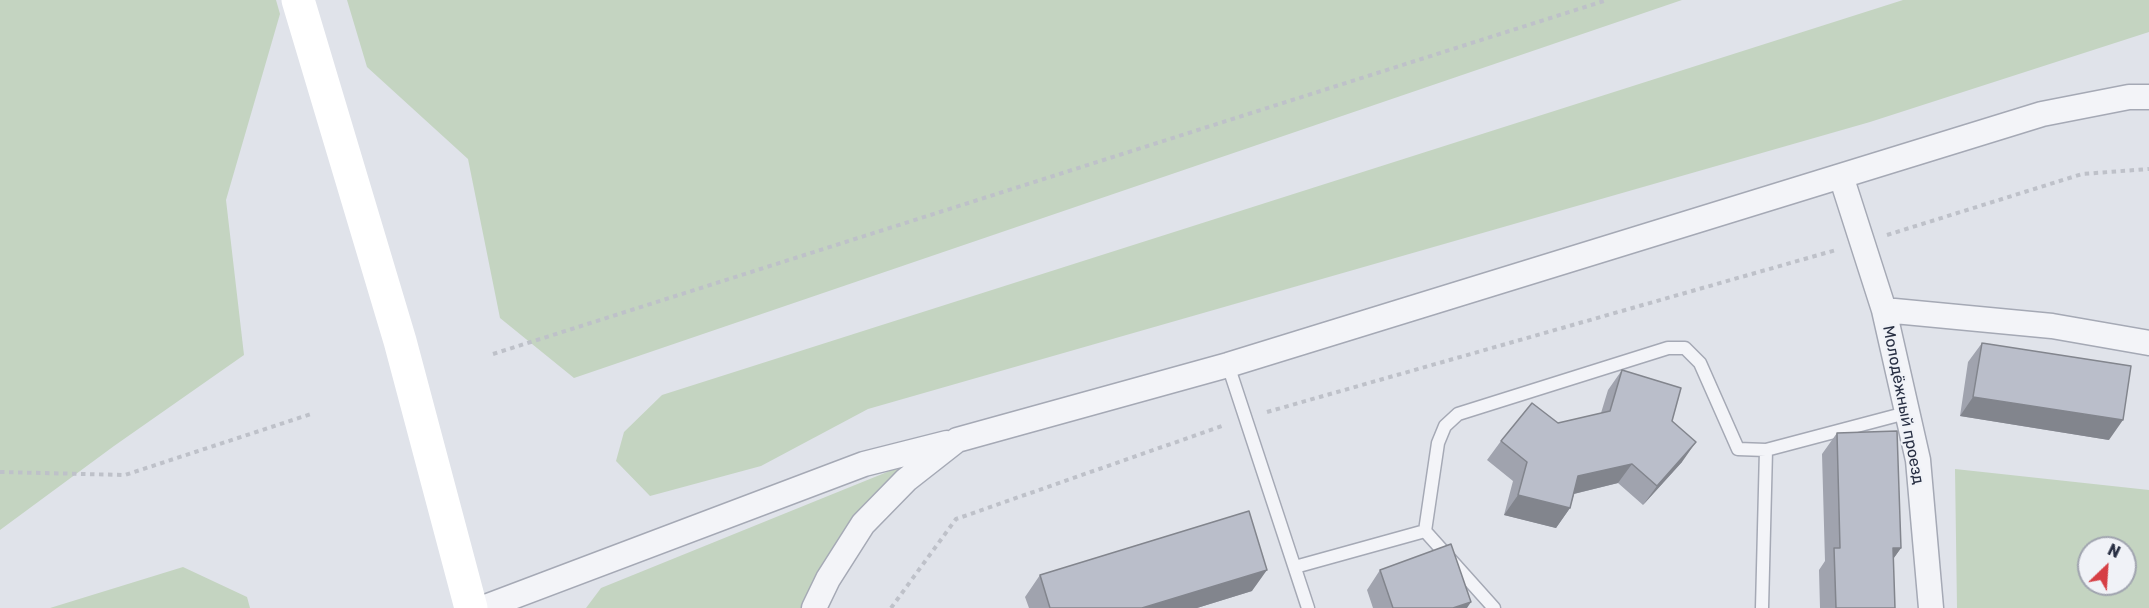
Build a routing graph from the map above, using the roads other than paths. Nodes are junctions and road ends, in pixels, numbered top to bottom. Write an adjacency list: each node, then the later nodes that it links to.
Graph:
1 (298, 0): 12 (main road)
2 (2149, 97): 3 (street)
3 (1841, 176): 4 (street, Молодёжный проезд); 6 (street)
4 (1884, 310): 5 (street); 7 (street, Молодёжный проезд)
5 (2149, 343)
6 (1228, 365): 8 (street); 11 (lane)
7 (1906, 413): 9 (lane); 18 (street, Молодёжный проезд)
8 (957, 440): 13 (street); 14 (street)
9 (1766, 450): 10 (lane); 17 (lane)
10 (1425, 531): 11 (lane); 16 (lane)
11 (1294, 567): 15 (lane)
12 (471, 608)
13 (483, 608)
14 (814, 608)
15 (1308, 608)
16 (1494, 608)
17 (1762, 608)
18 (1931, 608)

